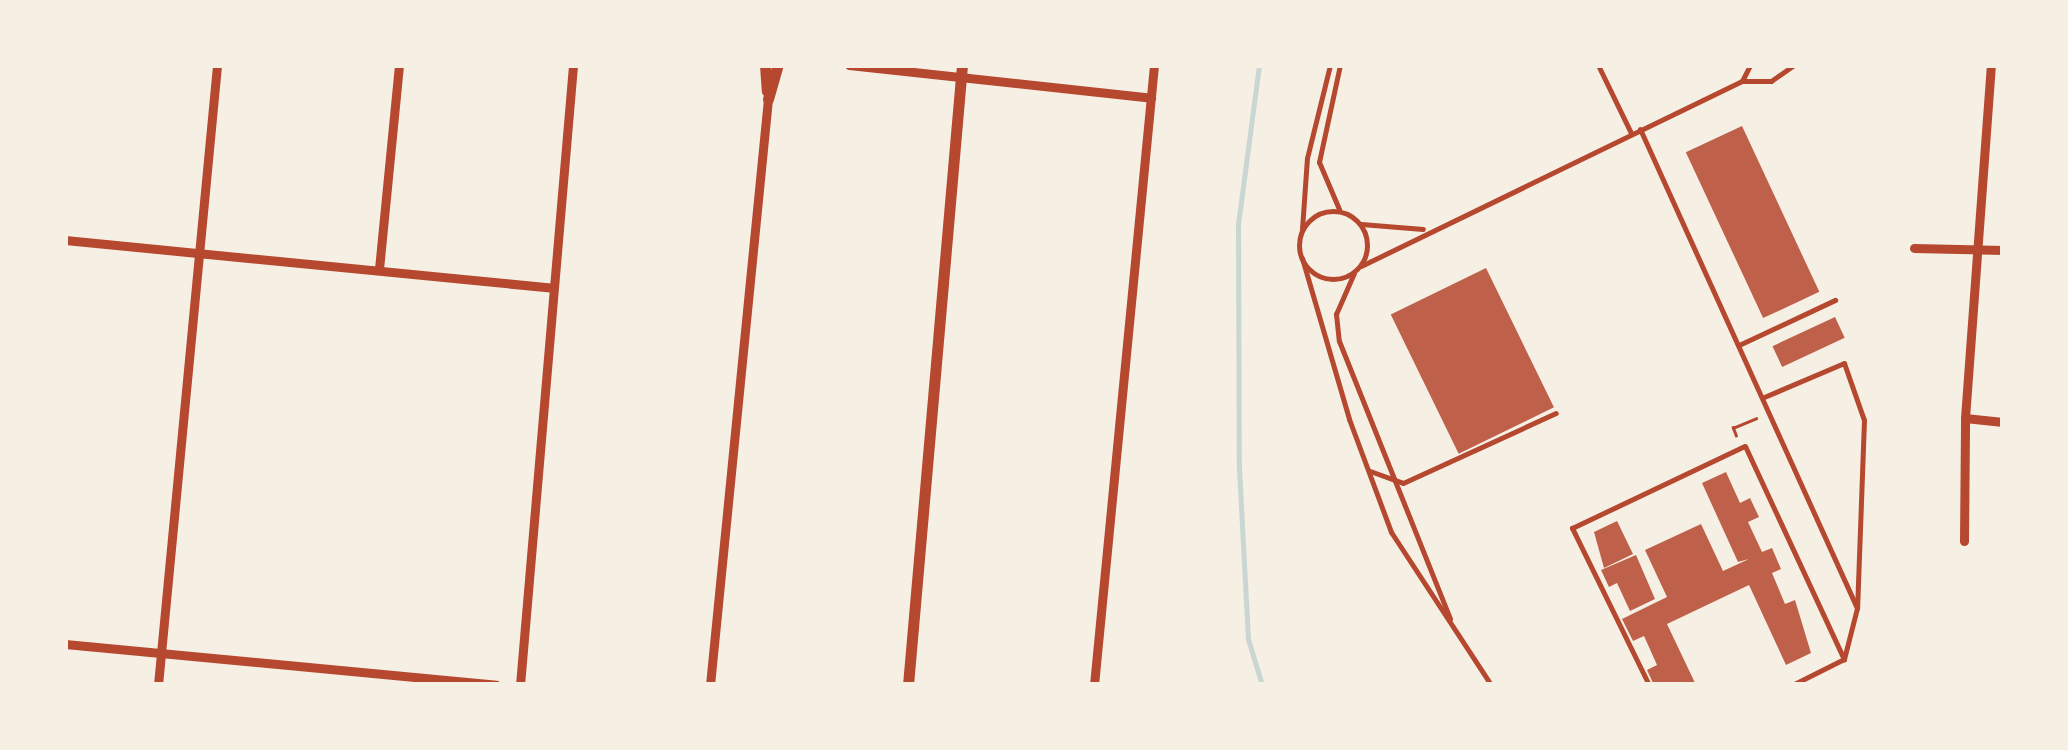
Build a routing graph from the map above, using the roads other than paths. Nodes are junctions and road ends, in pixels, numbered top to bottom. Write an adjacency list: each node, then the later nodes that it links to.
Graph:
1 (217, 65): 29 (street)
2 (399, 65): 32 (street)
3 (573, 65): 34 (street)
4 (765, 65): 18 (street)
5 (778, 65): 18 (street)
6 (849, 65): 14 (street)
7 (1154, 65): 17 (street)
8 (1330, 65): 24 (lane)
9 (1340, 65): 21 (lane)
10 (1598, 65): 20 (lane)
11 (1750, 65): 16 (lane)
12 (1794, 65): 16 (lane)
13 (1991, 69): 15 (street); 27 (street)
14 (961, 70): 17 (street); 54 (street)
15 (2003, 74)
16 (1742, 80): 19 (lane)
17 (1151, 98): 55 (street)
18 (768, 99): 53 (street)
19 (1640, 129): 20 (lane); 36 (lane)
20 (1630, 133): 23 (lane)
21 (1341, 212): 22 (lane); 24 (lane)
22 (1361, 224): 23 (lane); 31 (lane)
23 (1426, 229): 31 (lane)
24 (1302, 232): 30 (lane)
25 (65, 240): 29 (street)
26 (1914, 248): 27 (street)
27 (1978, 249): 28 (street); 39 (street)
28 (2003, 250)
29 (196, 251): 32 (street); 47 (street)
30 (1302, 258): 33 (lane); 41 (lane)
31 (1360, 266): 33 (lane)
32 (380, 269): 34 (street)
33 (1354, 272): 42 (lane)
34 (553, 288): 52 (street)
35 (1834, 300): 36 (lane)
36 (1740, 344): 37 (lane)
37 (1764, 397): 44 (lane); 44 (lane)
38 (1556, 412): 42 (lane)
39 (1965, 418): 40 (street); 43 (street)
40 (2003, 422)
41 (1368, 470): 42 (lane); 45 (lane)
42 (1391, 482): 45 (lane)
43 (1964, 541)
44 (1857, 608): 48 (lane)
45 (1455, 631): 56 (lane)
46 (65, 644): 47 (street)
47 (160, 656): 49 (street); 50 (street)
48 (1844, 658): 57 (lane); 58 (lane)
49 (336, 679): 51 (street)
50 (158, 685)
51 (496, 685)
52 (520, 685)
53 (710, 685)
54 (908, 685)
55 (1094, 685)
56 (1492, 685)
57 (1650, 685)
58 (1792, 685)

